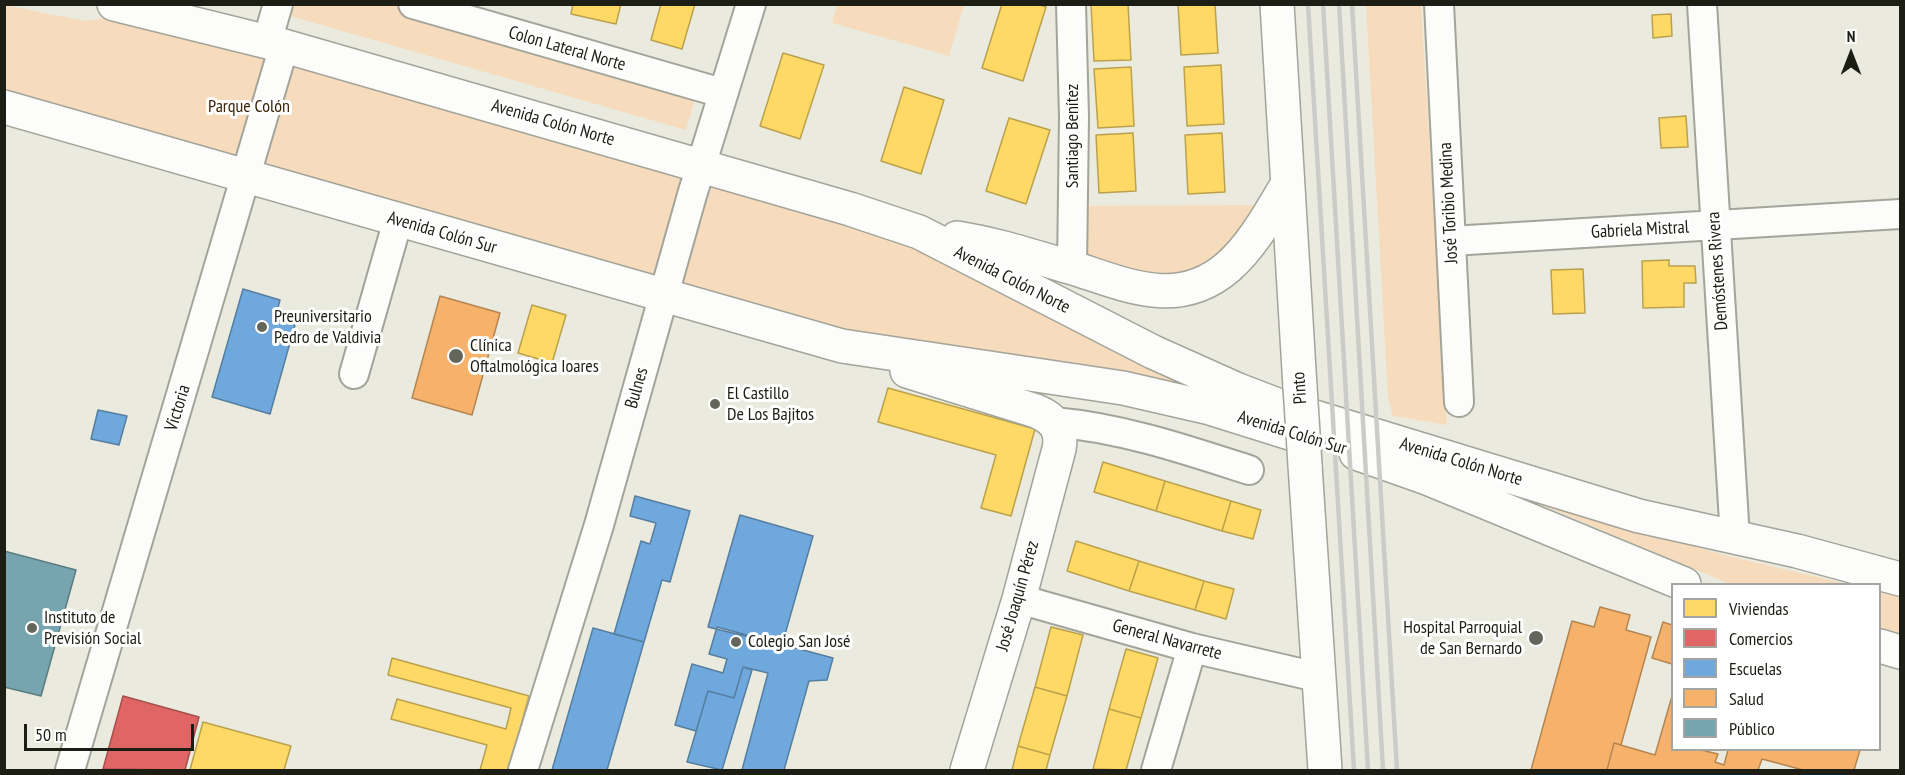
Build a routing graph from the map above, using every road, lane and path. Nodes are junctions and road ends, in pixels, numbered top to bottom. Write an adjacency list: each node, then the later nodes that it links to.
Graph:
1 (114, 4): 9 (main road, Avenida Colón Norte)
2 (278, 4): 9 (street, Victoria)
3 (413, 4): 10 (street, Colon Lateral Norte)
4 (751, 4): 10 (street, Bulnes)
5 (1071, 4): 20 (street, Santiago Benítez)
6 (1277, 4): 14 (main road, Pinto)
7 (1438, 4): 19 (street, José Toribio Medina)
8 (1702, 4): 17 (street, Demóstenes Rivera)
9 (276, 44): 12 (main road, Avenida Colón Norte); 13 (street, Victoria)
10 (722, 93): 12 (street, Bulnes)
11 (4, 107): 13 (main road, Avenida Colón Sur)
12 (700, 165): 18 (main road, Avenida Colón Norte); 21 (street, Bulnes)
13 (246, 177): 16 (main road, Avenida Colón Sur); 35 (street, Victoria)
14 (1287, 185): 20 (main road); 34 (main road, Pinto, bridge)
15 (1900, 214): 17 (street, Gabriela Mistral)
16 (398, 220): 21 (main road, Avenida Colón Sur); 23 (street)
17 (1716, 225): 19 (street, Gabriela Mistral); 27 (street, Demóstenes Rivera)
18 (919, 232): 20 (main road); 27 (main road, Avenida Colón Norte)
19 (1451, 241): 24 (street, José Toribio Medina)
20 (1072, 268)
21 (663, 296): 22 (main road, Avenida Colón Sur); 36 (street, Bulnes)
22 (881, 353): 25 (main road, Avenida Colón Sur); 29 (main road, Avenida Colón Sur)
23 (354, 374)
24 (1459, 402)
25 (1054, 422): 26 (street, Avenida Colón Sur); 30 (main road, José Joaquín Pérez)
26 (1249, 470)
27 (1735, 538): 28 (main road, Avenida Colón Norte)
28 (1900, 579)
29 (1679, 583)
30 (1019, 599): 32 (street, General Navarrete); 37 (main road, José Joaquín Pérez)
31 (1881, 646): 33 (main road)
32 (1192, 648): 34 (street, General Navarrete); 38 (street)
33 (1900, 652)
34 (1317, 677): 39 (main road, Pinto)
35 (70, 771)
36 (523, 771)
37 (967, 771)
38 (1156, 771)
39 (1325, 771)

